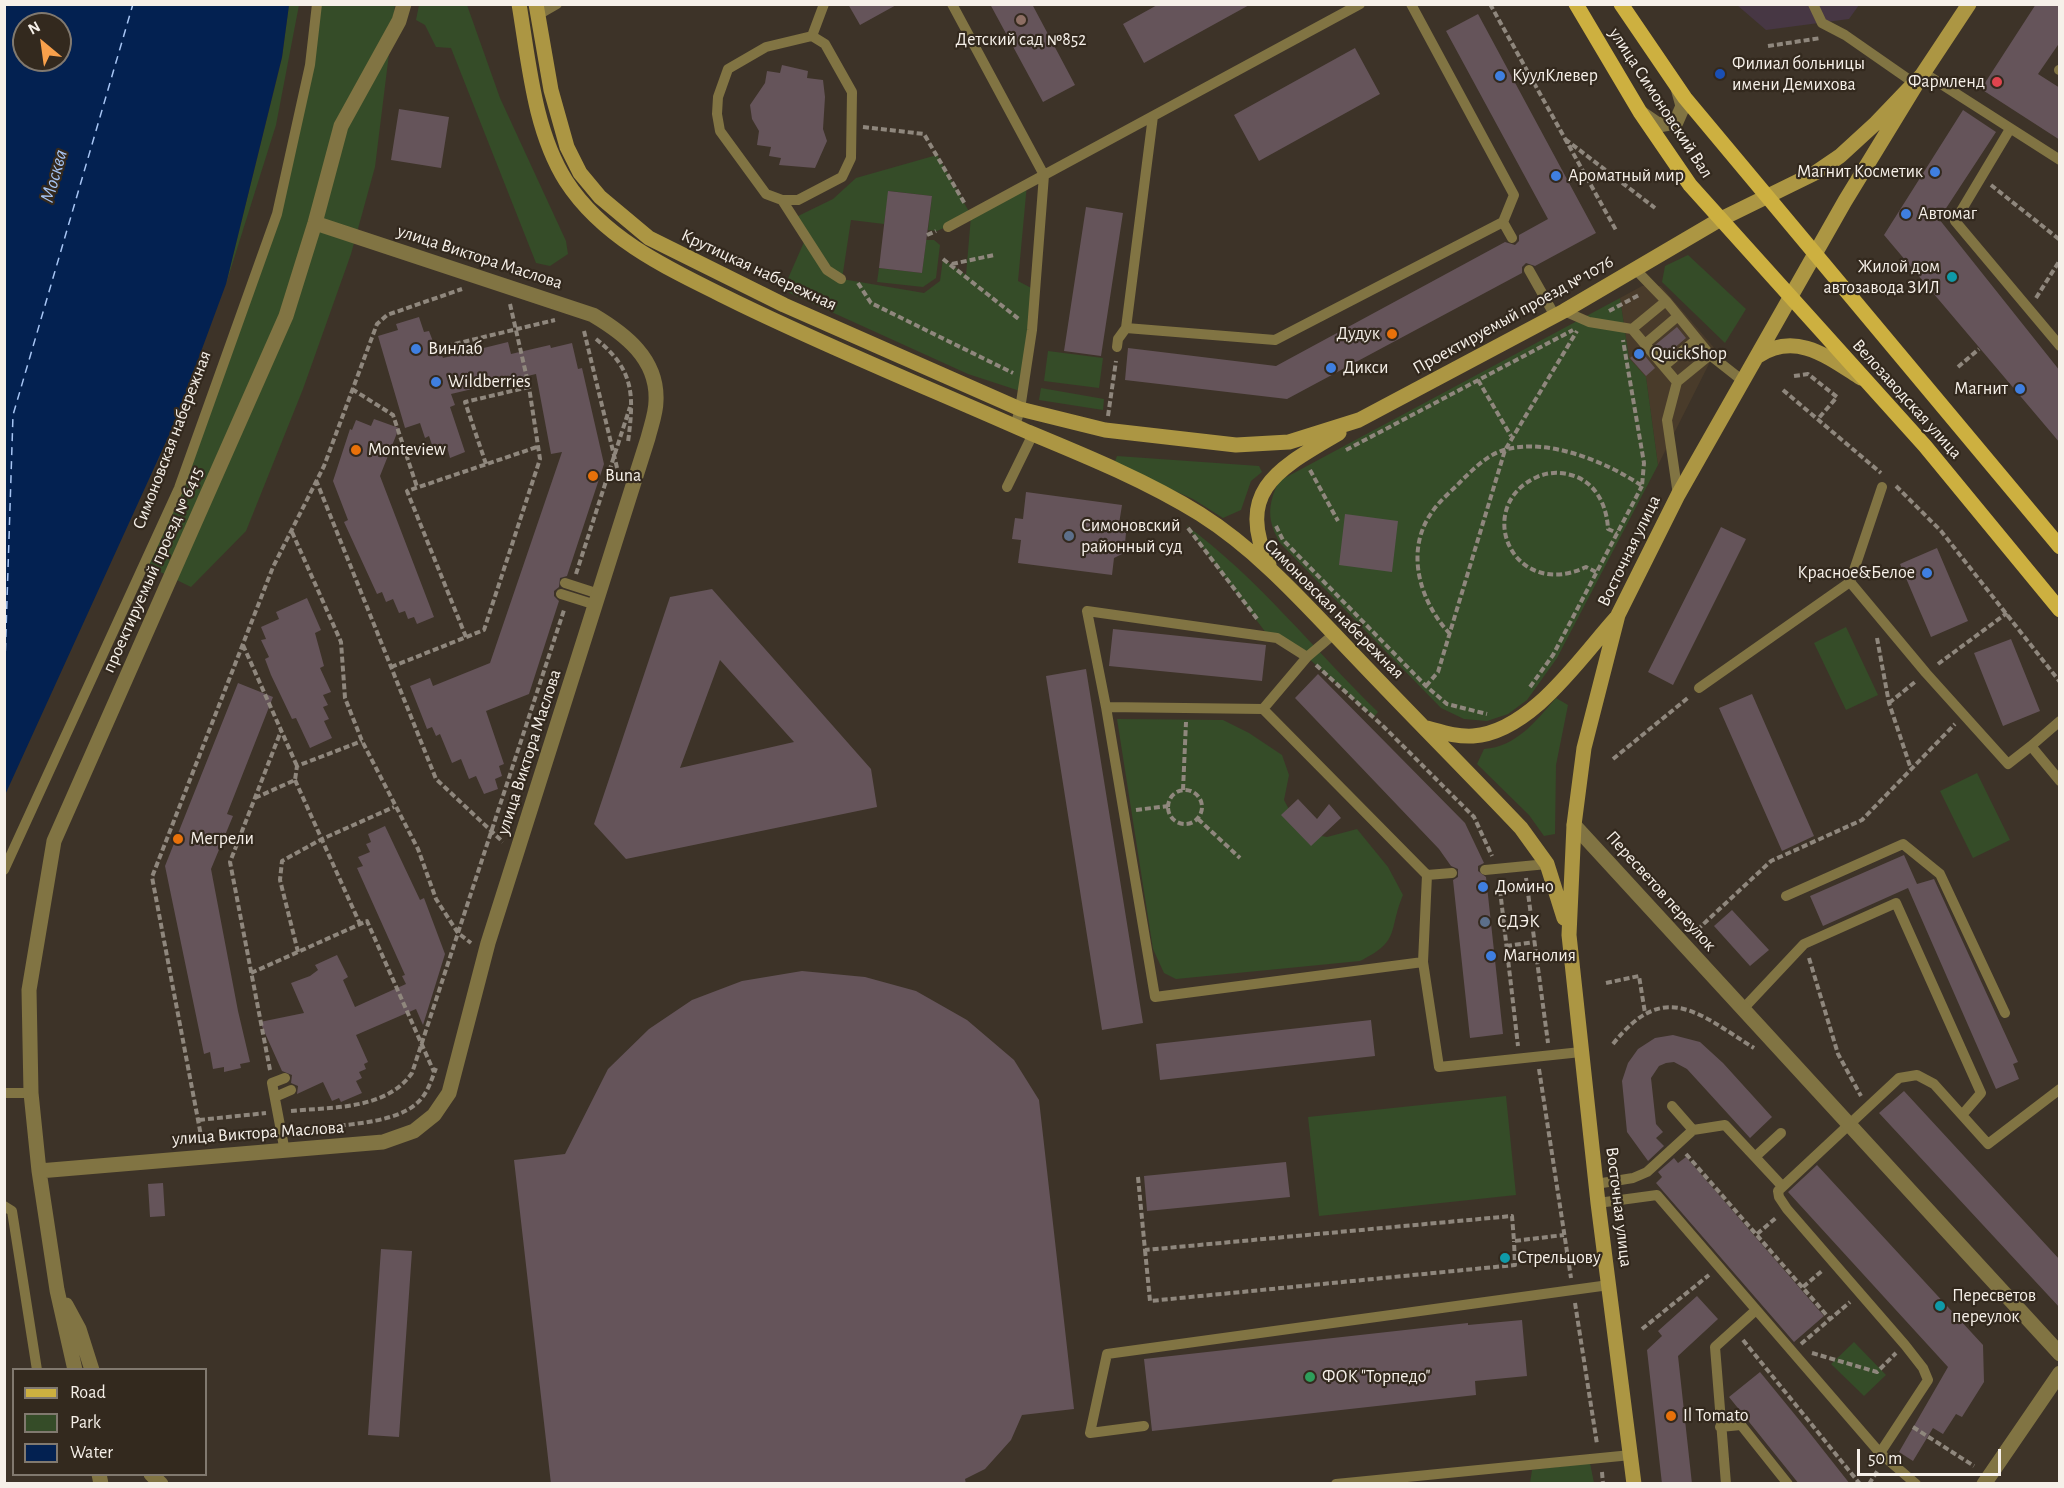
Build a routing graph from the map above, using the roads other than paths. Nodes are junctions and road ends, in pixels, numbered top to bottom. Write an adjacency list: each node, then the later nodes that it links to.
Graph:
1 (317, 4): 76 (lane, Симоновская набережная)
2 (404, 4): 26 (street, проектируемый проезд № 6415)
3 (519, 4): 51 (main road, Крутицкая набережная)
4 (824, 4): 14 (lane)
5 (952, 4): 21 (lane)
6 (1360, 4): 18 (lane)
7 (1411, 4): 25 (lane)
8 (1576, 4): 17 (main road, улица Симоновский Вал)
9 (1621, 4): 16 (main road, улица Симоновский Вал)
10 (1813, 4): 15 (lane)
11 (1969, 4): 15 (main road)
12 (556, 5): 13 (lane)
13 (539, 8): 49 (main road, Крутицкая набережная)
14 (812, 36): 23 (lane); 23 (lane)
15 (1920, 77): 19 (lane); 22 (main road, Проектируемый проезд № 1076); 29 (main road, Восточная улица)
16 (1678, 88): 17 (street); 22 (main road, улица Симоновский Вал)
17 (1640, 112): 24 (main road, улица Симоновский Вал)
18 (1154, 116): 21 (lane); 37 (lane)
19 (2010, 129): 20 (lane); 41 (lane)
20 (2060, 160)
21 (1044, 175): 27 (lane); 49 (lane)
22 (1768, 196): 24 (main road, Проектируемый проезд № 1076); 29 (main road, Велозаводская улица)
23 (782, 200): 32 (lane)
24 (1719, 220): 31 (main road, Проектируемый проезд № 1076); 33 (main road, Велозаводская улица)
25 (1503, 222): 28 (lane); 37 (lane)
26 (315, 224): 62 (street, улица Виктора Маслова); 90 (street, проектируемый проезд № 6415)
27 (948, 227)
28 (1512, 238)
29 (1816, 252): 33 (main road, Восточная улица); 57 (main road, Велозаводская улица)
30 (1529, 270): 35 (lane)
31 (1636, 270): 34 (lane); 35 (main road, Проектируемый проезд № 1076)
32 (841, 279)
33 (1790, 298): 44 (main road, Восточная улица); 46 (main road, Велозаводская улица)
34 (1666, 302): 36 (lane); 38 (lane)
35 (1559, 314): 38 (lane); 50 (main road, Проектируемый проезд № 1076)
36 (1678, 316): 39 (lane); 40 (lane)
37 (1126, 328): 42 (lane)
38 (1632, 329): 40 (lane)
39 (1697, 339): 43 (lane); 45 (lane)
40 (1645, 344): 45 (lane)
41 (2060, 346)
42 (1117, 352)
43 (1710, 355): 47 (lane); 48 (lane)
44 (1758, 356): 46 (main road); 47 (main road, Восточная улица)
45 (1664, 366): 48 (lane)
46 (1864, 380): 63 (main road, Велозаводская улица)
47 (1743, 381): 56 (main road, Восточная улица)
48 (1677, 382): 56 (lane)
49 (1020, 409): 51 (lane); 52 (main road, Крутицкая набережная)
50 (1359, 420): 52 (main road, Проектируемый проезд № 1076); 58 (main road)
51 (1015, 426): 53 (main road, Симоновская набережная)
52 (1105, 430)
53 (1033, 434): 55 (lane); 58 (main road, Симоновская набережная)
54 (1882, 487): 59 (lane)
55 (1007, 488)
56 (1678, 495): 64 (main road, Восточная улица)
57 (2060, 547)
58 (1272, 569): 65 (main road, Симоновская набережная)
59 (1850, 582): 67 (lane); 72 (lane)
60 (569, 584): 62 (lane)
61 (565, 595): 62 (lane)
62 (597, 600): 97 (street, улица Виктора Маслова)
63 (2060, 610)
64 (1618, 615): 71 (main road); 74 (main road, Восточная улица)
65 (1334, 634): 66 (lane); 71 (main road, Симоновская набережная)
66 (1306, 657): 68 (lane); 69 (lane)
67 (1699, 688)
68 (1106, 707): 69 (lane); 82 (lane)
69 (1263, 709): 79 (lane)
70 (2060, 721): 72 (lane)
71 (1424, 727): 75 (main road, Симоновская набережная)
72 (2031, 746): 73 (lane)
73 (2060, 781)
74 (1574, 825): 81 (main road, Восточная улица); 83 (street, Пересветов переулок)
75 (1547, 864): 77 (lane); 81 (main road, Восточная улица)
76 (4, 870)
77 (1485, 870)
78 (1452, 873): 79 (lane)
79 (1427, 875): 82 (lane)
80 (1786, 896): 84 (lane)
81 (1569, 935): 85 (main road, Восточная улица)
82 (1423, 962): 85 (lane)
83 (1742, 1010): 93 (lane); 94 (street, Пересветов переулок)
84 (2005, 1013)
85 (1581, 1052): 100 (main road, Восточная улица)
86 (285, 1078): 91 (lane)
87 (2060, 1089): 93 (lane)
88 (291, 1090): 91 (lane)
89 (4, 1093): 90 (lane)
90 (32, 1093): 99 (street, проектируемый проезд № 6415)
91 (275, 1096): 97 (lane)
92 (1672, 1106): 95 (lane)
93 (1962, 1115): 94 (lane)
94 (1850, 1125): 101 (lane); 107 (street, Пересветов переулок)
95 (1693, 1130): 98 (lane); 100 (lane)
96 (1780, 1133): 98 (lane)
97 (285, 1152): 99 (street, улица Виктора Маслова)
98 (1755, 1157): 101 (lane)
99 (39, 1172): 105 (street, проектируемый проезд № 6415)
100 (1596, 1184): 102 (main road, Восточная улица)
101 (1782, 1186): 114 (lane)
102 (1598, 1203): 104 (main road, Восточная улица); 106 (lane)
103 (4, 1206): 108 (lane)
104 (1609, 1285): 112 (lane); 115 (main road, Восточная улица)
105 (57, 1290): 109 (street, проектируемый проезд № 6415); 110 (street)
106 (1756, 1310): 113 (lane); 114 (lane)
107 (2059, 1351)
108 (37, 1368)
109 (75, 1368)
110 (91, 1368)
111 (2060, 1373): 122 (street)
112 (1144, 1426)
113 (1720, 1427): 119 (lane); 120 (lane)
114 (1880, 1454): 121 (lane)
115 (1631, 1455): 116 (lane); 118 (main road, Восточная улица)
116 (1407, 1480): 117 (lane)
117 (1336, 1484)
118 (1634, 1484)
119 (1726, 1484)
120 (1788, 1484)
121 (1916, 1484)
122 (1984, 1484)

